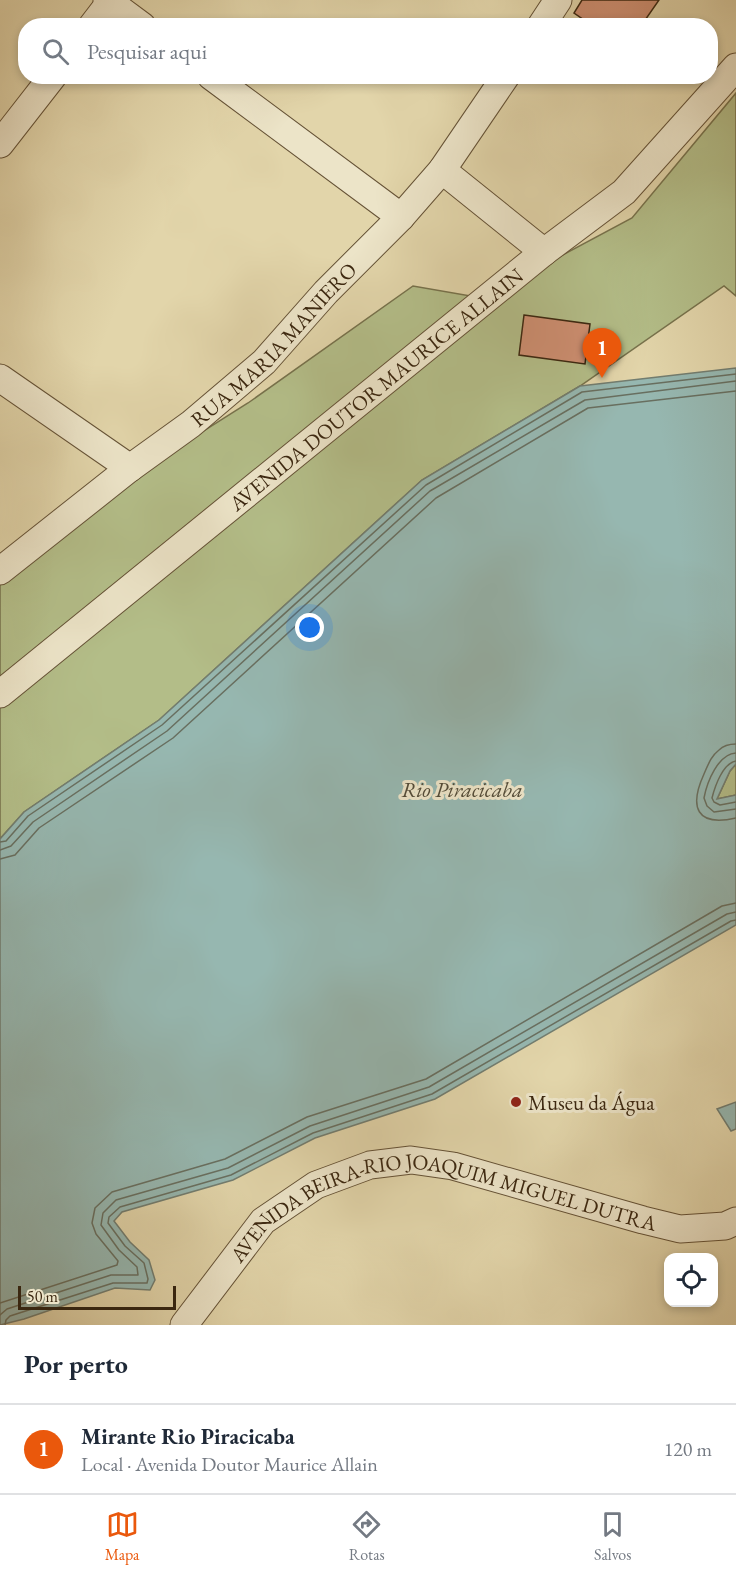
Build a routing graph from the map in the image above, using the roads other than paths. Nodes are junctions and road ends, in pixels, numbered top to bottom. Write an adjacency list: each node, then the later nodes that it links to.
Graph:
1 (558, 0): 5 (street)
2 (110, 1): 3 (street); 4 (street)
3 (98, 18)
4 (132, 18)
5 (546, 18)
6 (736, 67): 13 (street, AVENIDA DOUTOR MAURICE ALLAIN)
7 (47, 84): 10 (street)
8 (222, 84): 12 (street)
9 (501, 84): 11 (street, RUA MARIA MANIERO)
10 (0, 144)
11 (442, 170): 12 (street, RUA MARIA MANIERO); 13 (street)
12 (401, 217): 15 (street, RUA MARIA MANIERO)
13 (544, 252): 17 (street, AVENIDA DOUTOR MAURICE ALLAIN)
14 (0, 378): 15 (street)
15 (130, 468): 16 (street, RUA MARIA MANIERO)
16 (0, 571)
17 (0, 694)
18 (736, 1221): 19 (street, AVENIDA BEIRA-RIO JOAQUIM MIGUEL DUTRA)
19 (184, 1325)

